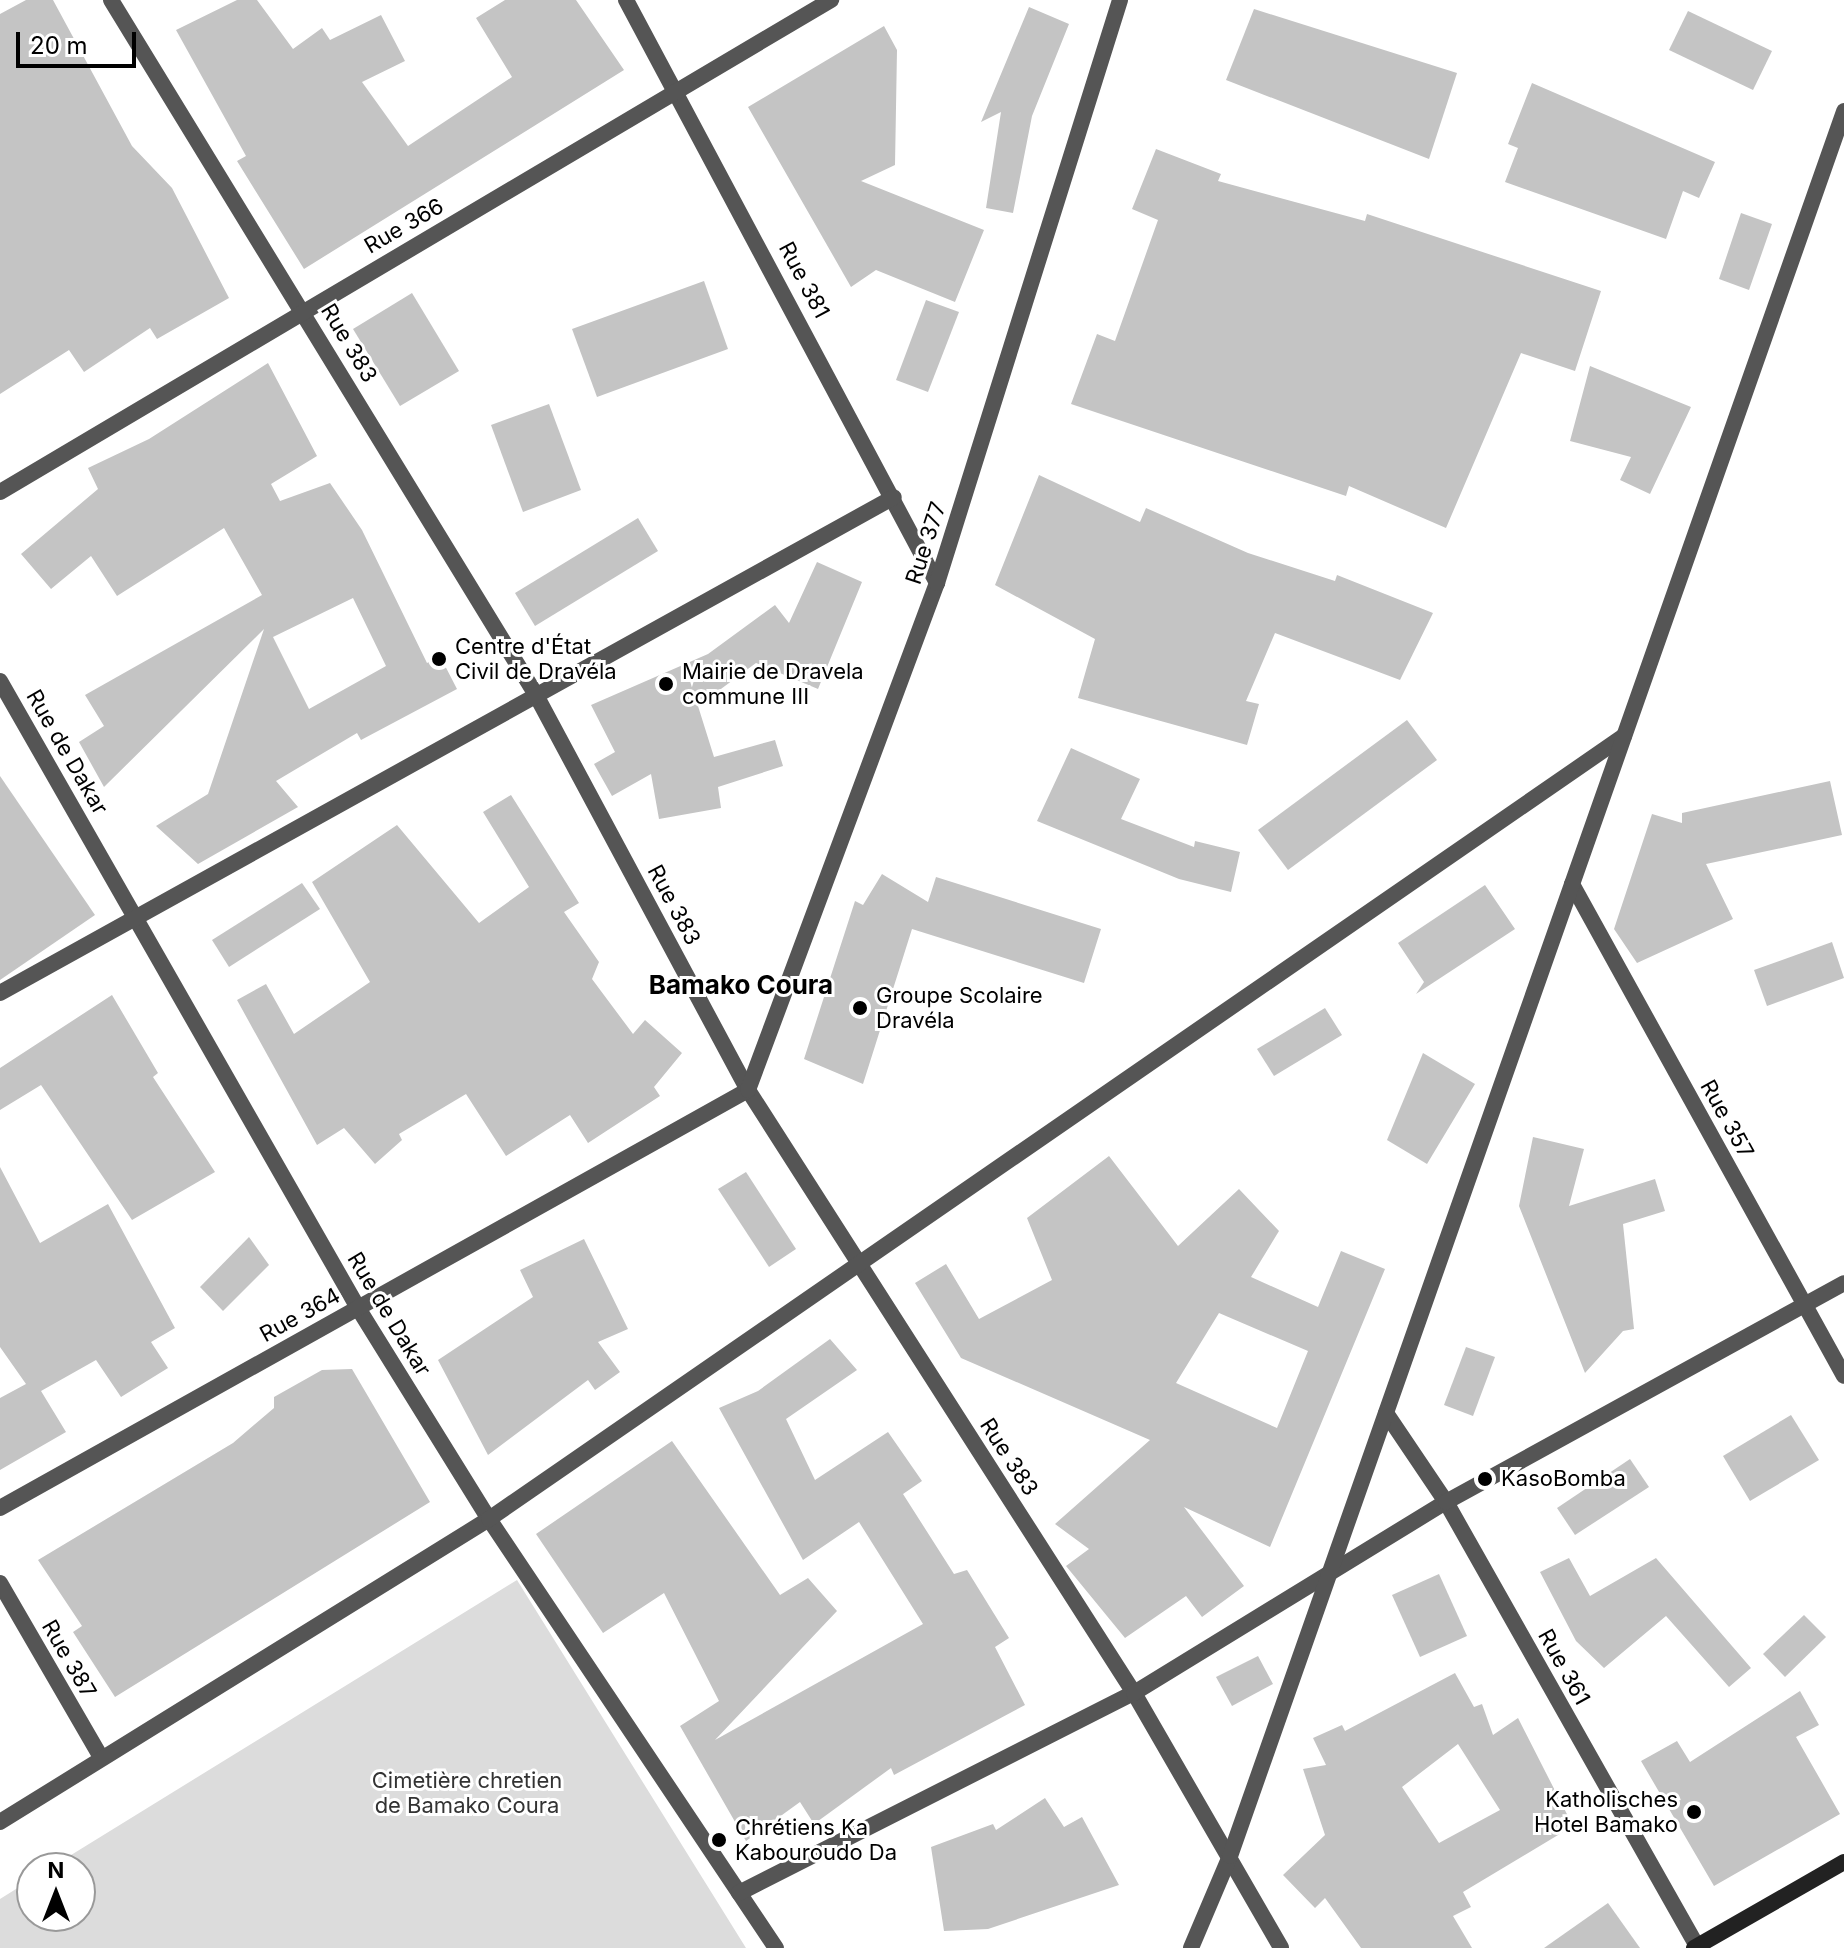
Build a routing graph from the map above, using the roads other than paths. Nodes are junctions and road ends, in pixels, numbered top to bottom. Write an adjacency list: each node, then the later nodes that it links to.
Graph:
1 (111, 0): 7 (street, Rue 383)
2 (626, 0): 5 (street, Rue 381)
3 (831, 0): 5 (street, Rue 366)
4 (1120, 0): 10 (street, Rue 377)
5 (680, 92): 7 (street, Rue 366); 9 (street, Rue 381)
6 (1844, 111): 13 (street)
7 (304, 310): 8 (street, Rue 366); 12 (street, Rue 383)
8 (0, 492)
9 (894, 497): 10 (street, Rue 381); 12 (street)
10 (937, 583): 17 (street, Rue 377)
11 (0, 681): 15 (street, Rue de Dakar)
12 (536, 695): 15 (street); 17 (street, Rue 383)
13 (1624, 736): 14 (street); 18 (street)
14 (1572, 884): 20 (street, Rue 357); 23 (street)
15 (138, 915): 16 (street); 21 (street, Rue de Dakar)
16 (0, 993)
17 (748, 1090): 18 (street, Rue 383); 21 (street, Rue 364)
18 (862, 1268): 26 (street); 29 (street, Rue 383)
19 (1844, 1283): 20 (street)
20 (1805, 1305): 22 (street, Rue 357); 24 (street)
21 (358, 1308): 25 (street, Rue 364); 26 (street, Rue de Dakar)
22 (1844, 1376)
23 (1386, 1413): 24 (street, Rue 361); 27 (street)
24 (1446, 1502): 27 (street); 35 (street, Rue 361)
25 (0, 1508)
26 (489, 1519): 30 (street); 34 (street, Rue de Dakar)
27 (1330, 1572): 29 (street); 32 (street)
28 (0, 1583): 30 (street, Rue 387)
29 (1134, 1693): 32 (street, Rue 383); 34 (street)
30 (101, 1757): 31 (street)
31 (0, 1822)
32 (1230, 1856): 37 (street); 38 (street, Rue 383)
33 (1844, 1862): 35 (main road)
34 (739, 1893): 36 (street, Rue de Dakar)
35 (1696, 1947)
36 (776, 1948)
37 (1191, 1948)
38 (1281, 1948)

